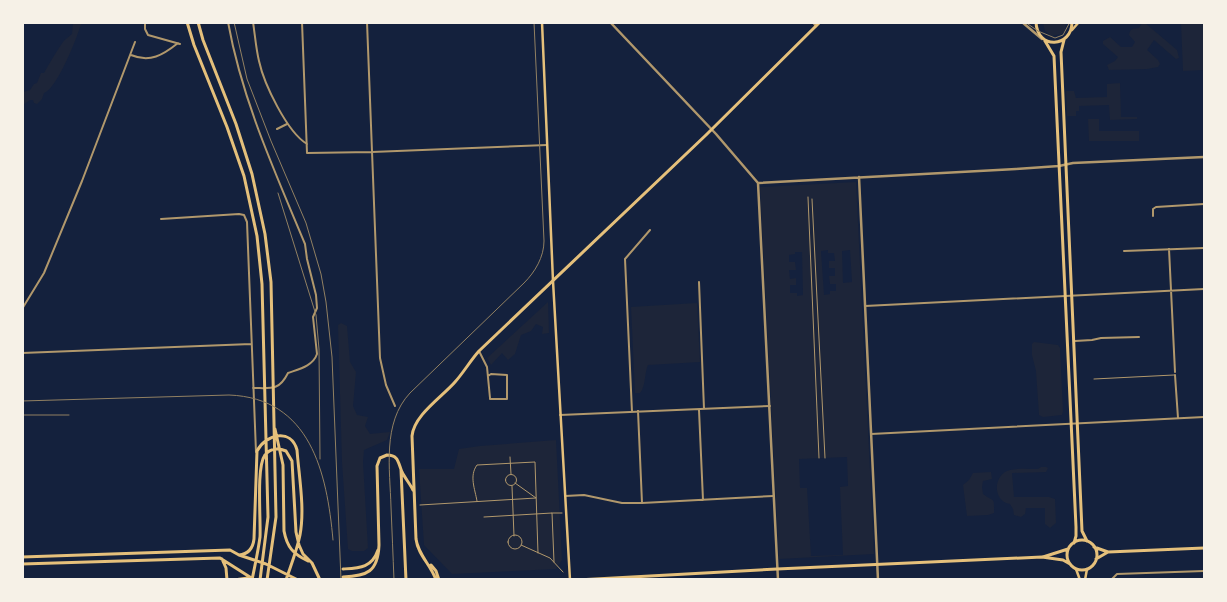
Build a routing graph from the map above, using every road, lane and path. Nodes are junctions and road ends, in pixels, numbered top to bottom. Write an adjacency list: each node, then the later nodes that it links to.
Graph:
1 (145, 22): 21 (street)
2 (187, 22): 126 (main road)
3 (198, 22): 69 (main road)
4 (228, 22): 59 (street)
5 (253, 22): 22 (street)
6 (302, 22): 25 (street)
7 (367, 22): 27 (street)
8 (542, 22): 26 (main road)
9 (610, 22): 24 (street)
10 (813, 22): 16 (street)
11 (820, 22): 16 (main road)
12 (1022, 22): 18 (street)
13 (1036, 22): 18 (main road)
14 (1072, 22): 17 (main road)
15 (1079, 22): 17 (main road)
16 (816, 26): 24 (main road)
17 (1072, 30): 19 (main road)
18 (1043, 40): 19 (main road); 30 (main road)
19 (1064, 40): 29 (main road)
20 (135, 42): 21 (street)
21 (130, 55): 49 (street)
22 (287, 124): 23 (street); 25 (street)
23 (276, 129)
24 (711, 129): 32 (street); 42 (main road)
25 (307, 144): 27 (street)
26 (547, 144): 27 (street); 42 (main road)
27 (372, 152): 60 (street)
28 (1204, 157): 29 (street)
29 (1065, 165): 30 (street); 47 (main road)
30 (1059, 166): 31 (street); 46 (main road)
31 (859, 177): 32 (street); 48 (street)
32 (758, 183): 61 (street)
33 (808, 197): 74 (street)
34 (812, 199): 75 (street)
35 (1204, 204): 36 (street)
36 (1152, 216)
37 (161, 219): 52 (street)
38 (650, 230): 65 (street)
39 (1204, 248): 40 (street)
40 (1169, 249): 41 (street); 45 (street)
41 (1124, 251)
42 (553, 281): 53 (main road); 66 (main road)
43 (699, 282): 63 (street)
44 (1204, 289): 45 (street)
45 (1171, 291): 47 (street); 55 (street)
46 (1065, 296): 47 (street); 48 (street); 70 (main road)
47 (1070, 296): 51 (main road)
48 (865, 306): 72 (street)
49 (22, 309)
50 (1139, 337): 51 (street)
51 (1073, 341): 71 (main road)
52 (251, 344): 54 (street); 59 (street)
53 (480, 352): 57 (street); 82 (main road)
54 (22, 353)
55 (1174, 372)
56 (1175, 375): 58 (street); 68 (street)
57 (488, 376): 57 (street)
58 (1094, 379)
59 (253, 388): 76 (street)
60 (395, 406)
61 (770, 406): 63 (street); 84 (street)
62 (699, 409): 63 (street); 64 (street); 87 (street)
63 (704, 409)
64 (638, 411): 65 (street); 89 (street)
65 (632, 412): 66 (street)
66 (560, 416): 83 (main road)
67 (1204, 417): 68 (street)
68 (1178, 418): 71 (street)
69 (274, 421): 111 (main road); 127 (main road)
70 (1070, 424): 71 (street); 72 (street); 98 (main road)
71 (1077, 424): 97 (main road)
72 (871, 434): 114 (street)
73 (510, 457): 77 (street)
74 (819, 458)
75 (825, 458)
76 (256, 459): 106 (main road); 128 (main road)
77 (510, 463): 79 (street); 85 (street); 88 (street)
78 (401, 469): 82 (main road); 99 (main road); 131 (main road)
79 (510, 475): 80 (street); 81 (street)
80 (517, 483): 81 (street); 85 (street)
81 (512, 486): 86 (street)
82 (414, 493): 132 (main road)
83 (565, 496): 89 (street); 133 (main road)
84 (773, 496): 87 (street); 116 (street)
85 (536, 498): 86 (street); 93 (street)
86 (512, 500): 88 (street); 94 (street)
87 (703, 500): 89 (street)
88 (477, 502): 90 (street)
89 (642, 503)
90 (420, 505)
91 (552, 513): 92 (street); 93 (street); 112 (street)
92 (562, 513)
93 (537, 514): 94 (street); 105 (street)
94 (514, 515): 95 (street); 96 (street)
95 (484, 516)
96 (514, 536): 100 (street); 100 (street)
97 (1087, 541): 98 (main road); 101 (main road)
98 (1074, 543): 103 (main road)
99 (379, 545): 119 (main road); 122 (main road)
100 (521, 546): 105 (street)
101 (1094, 547): 104 (main road); 110 (main road)
102 (1204, 548): 104 (main road)
103 (1069, 549): 108 (main road); 115 (main road)
104 (1108, 552): 110 (main road)
105 (538, 553): 112 (street)
106 (239, 555): 107 (main road); 129 (main road)
107 (22, 557)
108 (1042, 557): 114 (main road); 115 (main road)
109 (221, 559): 113 (main road); 123 (main road); 124 (main road)
110 (1096, 559): 118 (main road)
111 (312, 562): 123 (main road); 130 (main road)
112 (554, 562): 121 (street)
113 (22, 564)
114 (877, 564): 116 (main road); 136 (street)
115 (1070, 564): 117 (main road)
116 (777, 568): 134 (main road); 135 (street)
117 (1076, 569): 118 (main road); 137 (main road)
118 (1087, 569): 138 (main road)
119 (343, 570)
120 (1204, 571): 139 (street)
121 (563, 572)
122 (343, 577)
123 (252, 579): 125 (main road)
124 (227, 580)
125 (234, 580)
126 (260, 580)
127 (267, 580)
128 (286, 580)
129 (298, 580)
130 (320, 580)
131 (406, 580)
132 (438, 580)
133 (570, 580)
134 (577, 580)
135 (778, 580)
136 (878, 580)
137 (1080, 580)
138 (1085, 580)
139 (1111, 580)

